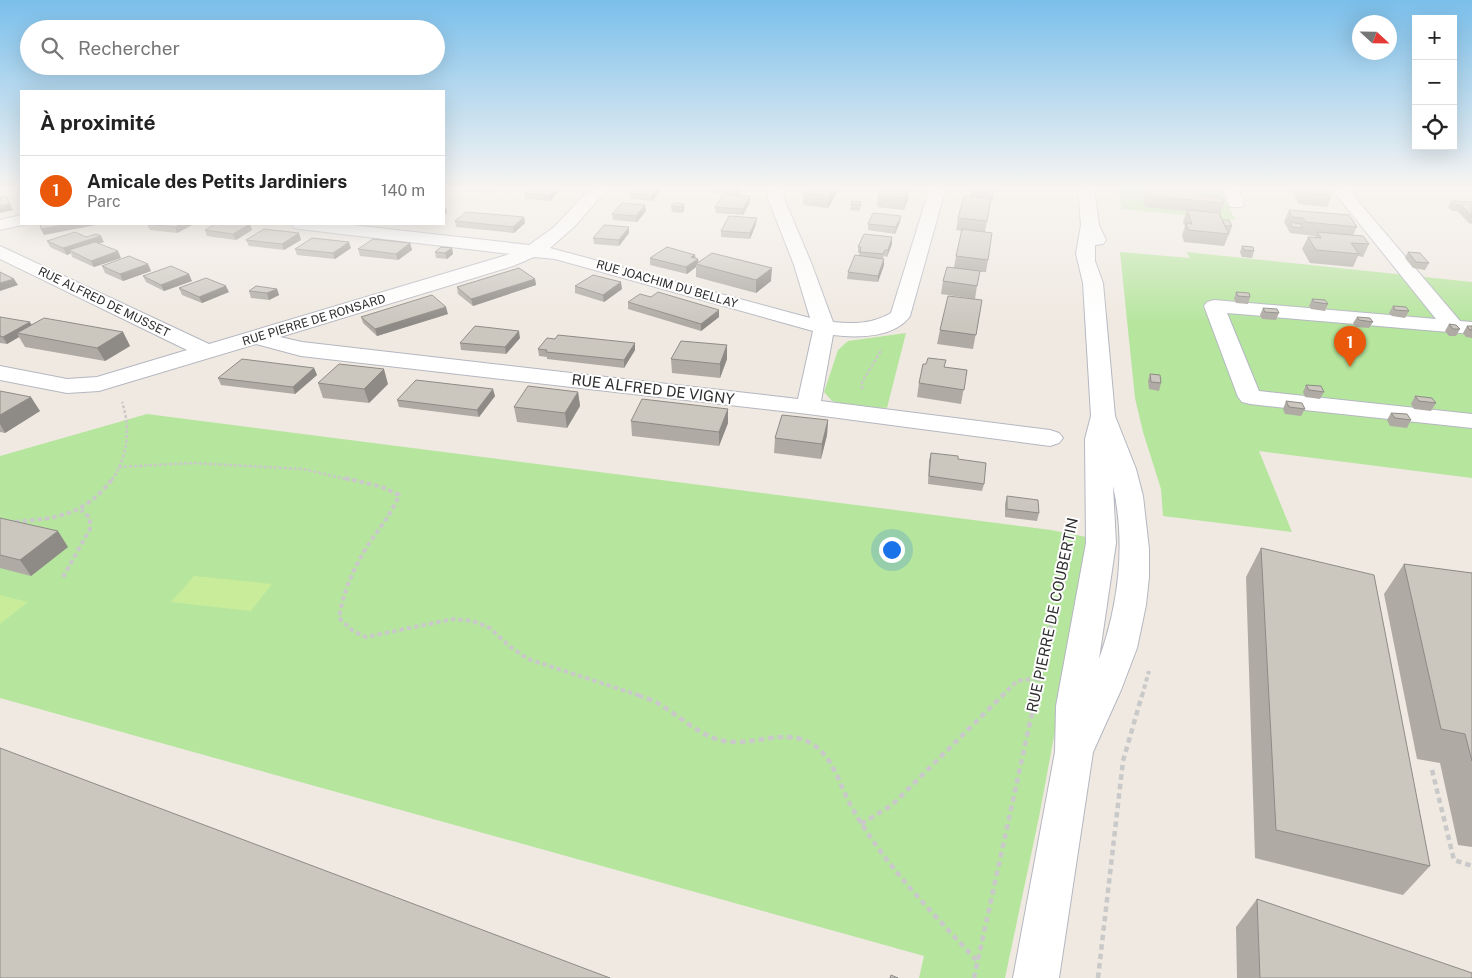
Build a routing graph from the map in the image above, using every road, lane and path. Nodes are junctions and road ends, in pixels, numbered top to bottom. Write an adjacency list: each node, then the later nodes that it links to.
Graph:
1 (378, 233): 7 (street, RUE JOACHIM DU BELLAY)
2 (559, 233): 7 (street, RUE PIERRE DE RONSARD)
3 (790, 233): 10 (street)
4 (925, 233): 9 (street)
5 (1088, 233): 31 (street)
6 (1375, 233): 11 (street)
7 (536, 250): 10 (street, RUE JOACHIM DU BELLAY); 12 (street, RUE PIERRE DE RONSARD)
8 (0, 252): 13 (street, RUE ALFRED DE MUSSET)
9 (885, 327): 10 (street, RUE JOACHIM DU BELLAY); 17 (path)
10 (824, 328): 16 (street)
11 (1463, 328): 18 (street)
12 (256, 337): 13 (street, RUE PIERRE DE RONSARD); 16 (street, RUE ALFRED DE VIGNY)
13 (208, 352): 15 (street, RUE PIERRE DE RONSARD)
14 (0, 373): 15 (street, RUE PIERRE DE RONSARD)
15 (116, 380): 20 (path)
16 (808, 407): 17 (street, RUE ALFRED DE VIGNY)
17 (866, 415): 19 (street, RUE ALFRED DE VIGNY)
18 (1472, 421)
19 (1050, 438)
20 (119, 467): 21 (path); 27 (path)
21 (80, 510): 22 (path); 23 (path)
22 (8, 523)
23 (63, 577)
24 (1056, 600): 25 (path, RUE PIERRE DE COUBERTIN)
25 (1038, 678): 27 (path); 29 (path, RUE PIERRE DE COUBERTIN)
26 (1432, 770): 28 (path)
27 (860, 824): 29 (path)
28 (1472, 866)
29 (978, 962): 30 (path, RUE PIERRE DE COUBERTIN)
30 (974, 978)
31 (1036, 978)

